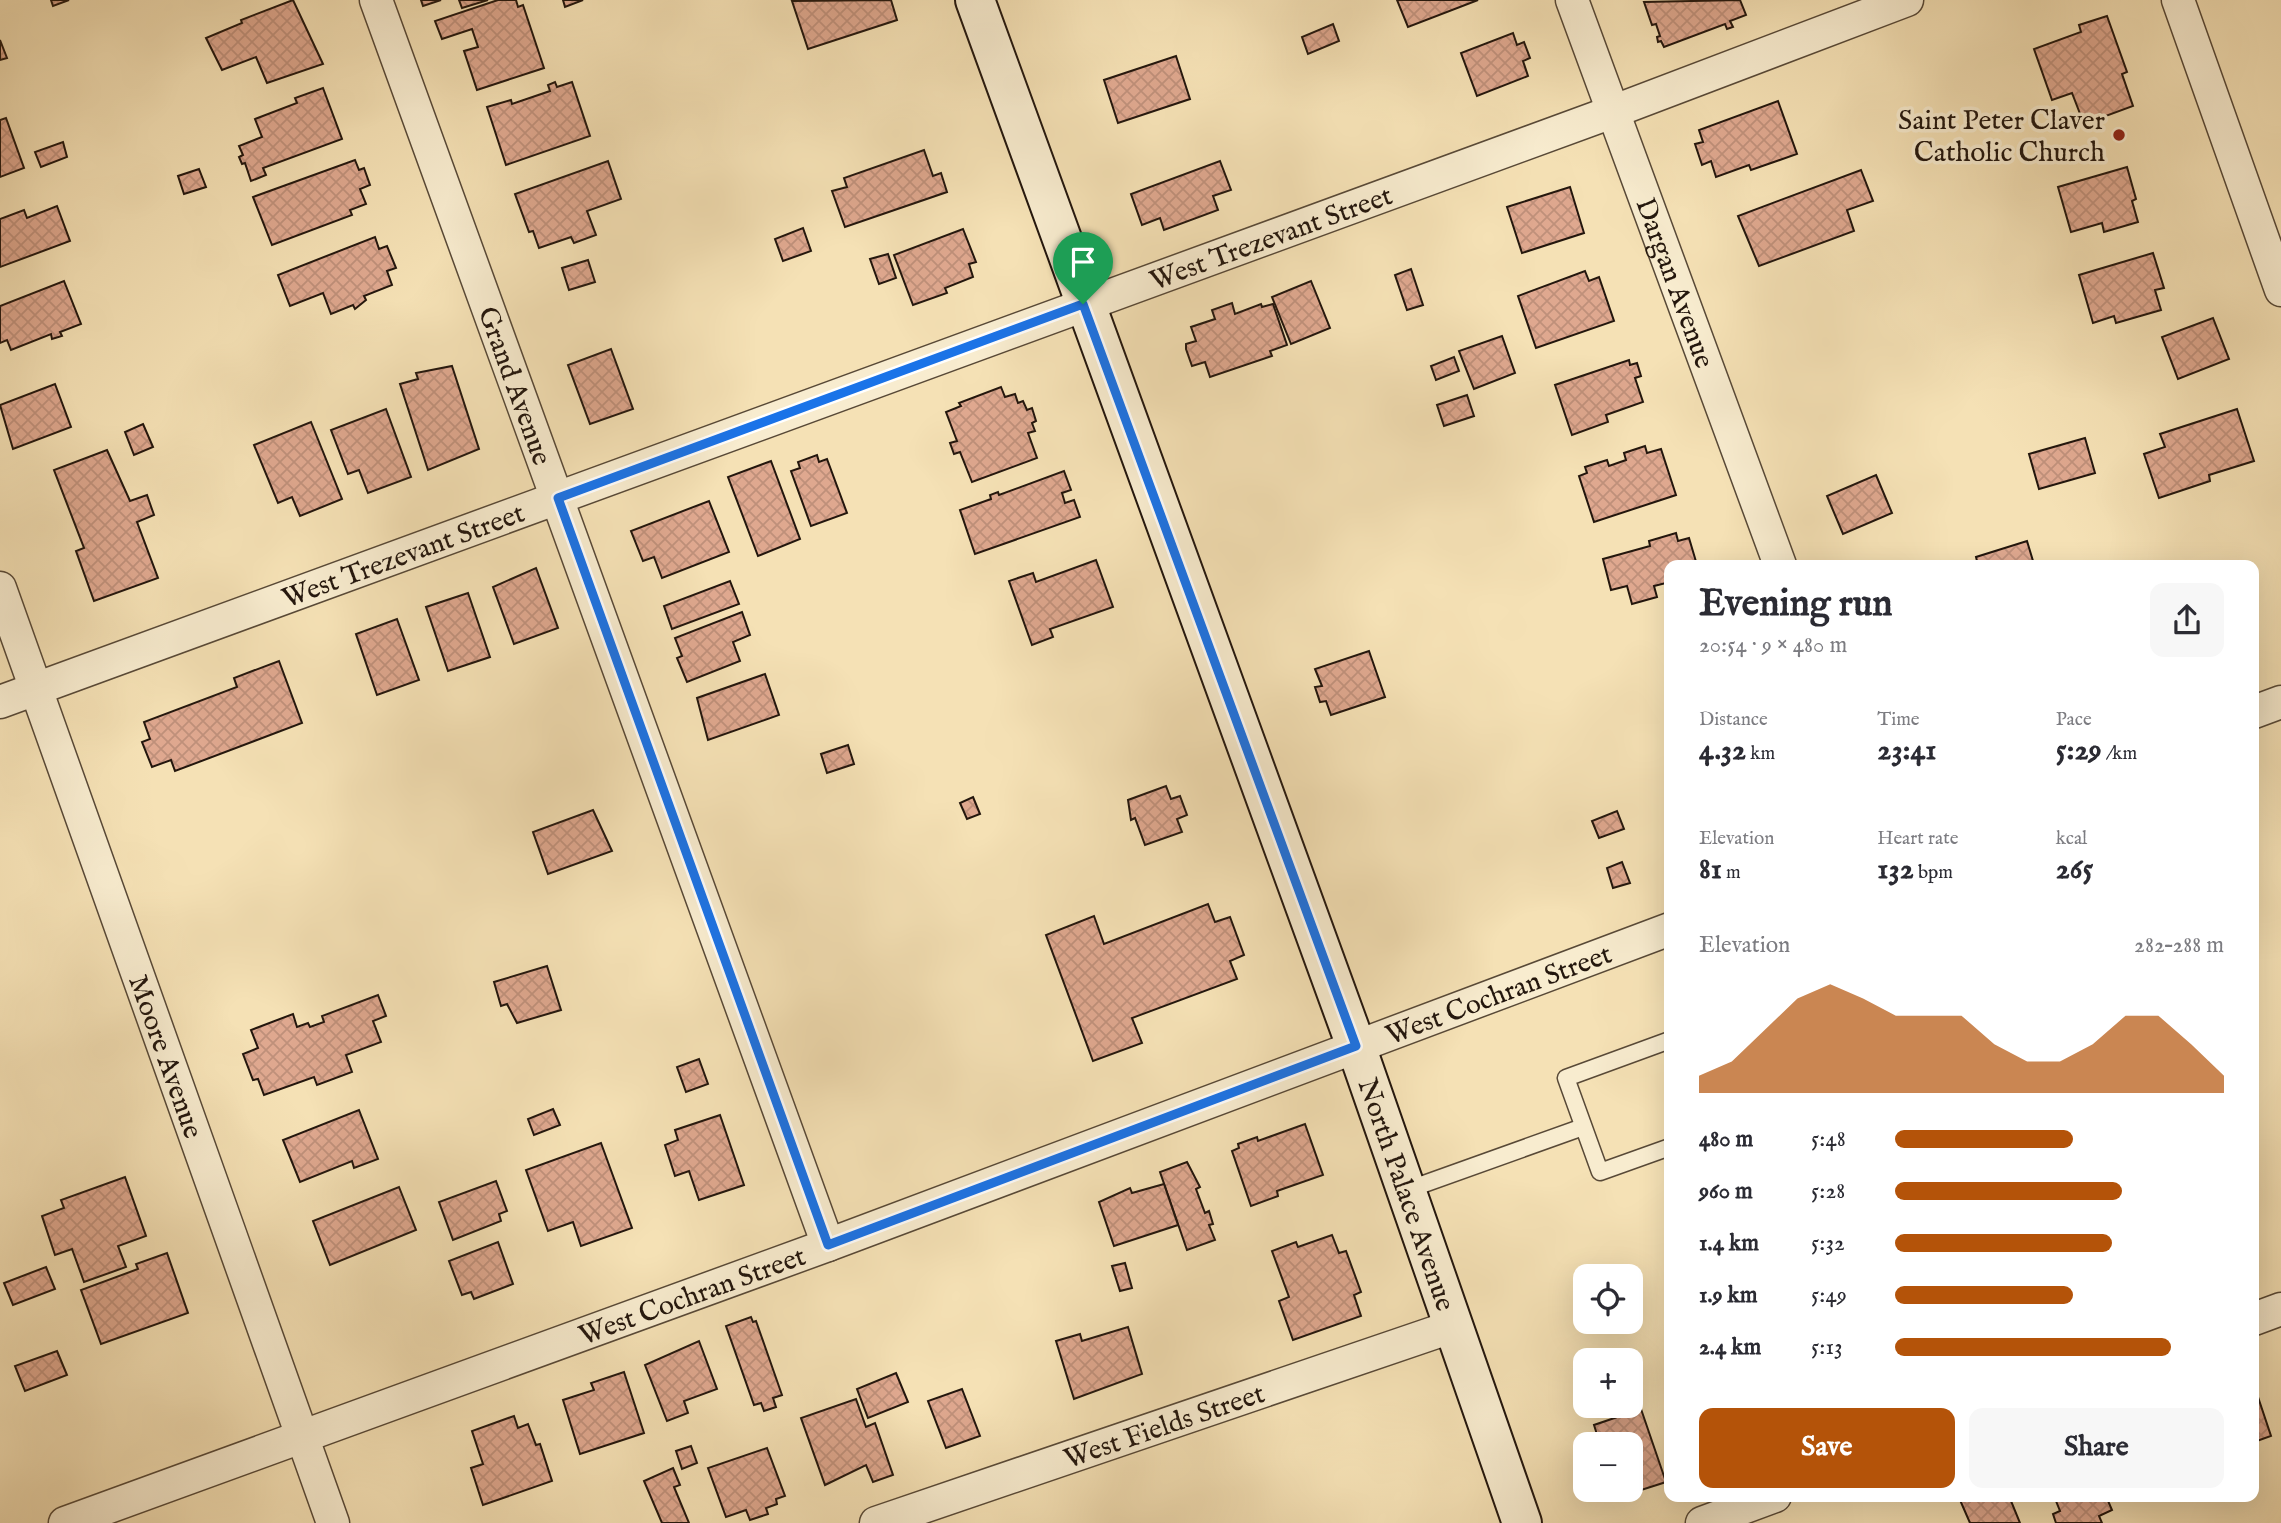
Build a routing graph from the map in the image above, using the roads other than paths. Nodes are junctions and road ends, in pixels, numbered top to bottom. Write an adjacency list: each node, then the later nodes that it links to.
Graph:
1 (376, 0): 9 (street, Grand Avenue)
2 (975, 0): 8 (street, North Palace Avenue)
3 (1572, 0): 6 (street, Dargan Avenue)
4 (1907, 0): 6 (street, West Trezevant Street)
5 (2178, 0): 7 (street)
6 (1612, 112): 8 (street, West Trezevant Street); 10 (street, Dargan Avenue)
7 (2281, 290)
8 (1083, 304): 9 (street, West Trezevant Street); 18 (street, North Palace Avenue)
9 (558, 498): 12 (street, West Trezevant Street); 22 (street, Grand Avenue)
10 (1778, 560)
11 (0, 588): 12 (street, Moore Avenue)
12 (37, 690): 13 (street, West Trezevant Street); 26 (street, Moore Avenue)
13 (0, 702)
14 (2281, 702): 15 (street)
15 (2259, 710)
16 (1664, 931): 18 (street, West Cochran Street)
17 (1664, 1042): 19 (lane)
18 (1356, 1046): 21 (street, North Palace Avenue); 22 (street, West Cochran Street)
19 (1583, 1127): 20 (lane); 21 (lane)
20 (1664, 1149)
21 (1407, 1190): 25 (street, North Palace Avenue)
22 (828, 1245): 26 (street, West Cochran Street)
23 (2281, 1309): 24 (street)
24 (2259, 1317)
25 (1454, 1326): 30 (street, West Fields Street); 31 (street, North Palace Avenue)
26 (301, 1436): 28 (street, West Cochran Street); 29 (street, Moore Avenue)
27 (1758, 1502): 32 (street)
28 (65, 1523)
29 (333, 1523)
30 (876, 1523)
31 (1522, 1523)
32 (1702, 1523)

